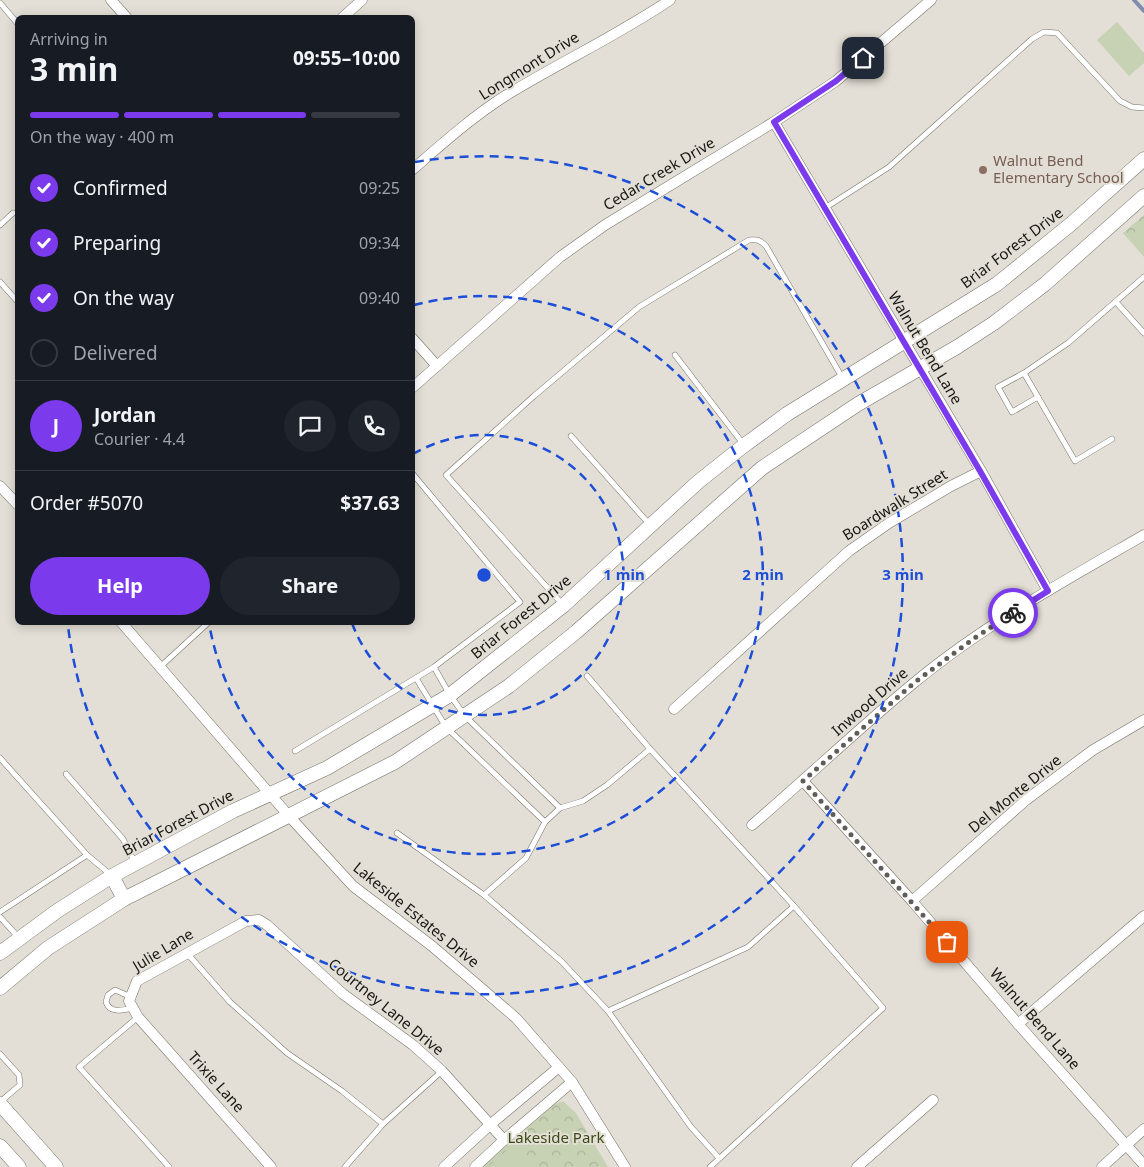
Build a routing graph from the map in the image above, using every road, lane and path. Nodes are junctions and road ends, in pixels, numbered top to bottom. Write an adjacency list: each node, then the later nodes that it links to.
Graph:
1 (112, 0): 6 (street)
2 (362, 0): 7 (street)
3 (670, 0): 12 (street, Longmont Drive)
4 (931, 0): 10 (street, Cedar Creek Drive)
5 (0, 3): 8 (lane)
6 (124, 15)
7 (345, 15)
8 (15, 20)
9 (1144, 108): 14 (lane)
10 (774, 122): 14 (street, Walnut Bend Lane); 25 (street, Cedar Creek Drive)
11 (1144, 159): 23 (main road, Briar Forest Drive)
12 (415, 167)
13 (1144, 196): 26 (main road)
14 (824, 208): 23 (street, Walnut Bend Lane)
15 (13, 213): 16 (lane)
16 (0, 225)
17 (1144, 277): 20 (lane)
18 (0, 282): 19 (lane)
19 (15, 299)
20 (1116, 302): 21 (lane); 27 (lane)
21 (1144, 333)
22 (415, 341): 25 (street)
23 (904, 343): 26 (street, Walnut Bend Lane); 28 (main road, Briar Forest Drive)
24 (676, 355): 33 (lane)
25 (437, 366): 29 (street, Cedar Creek Drive)
26 (919, 369): 34 (street, Walnut Bend Lane); 51 (main road)
27 (1024, 373): 30 (lane); 30 (lane)
28 (843, 380): 33 (main road, Briar Forest Drive); 41 (lane)
29 (415, 385)
30 (1038, 397): 32 (lane)
31 (570, 436): 38 (lane)
32 (1112, 439)
33 (744, 445): 38 (main road, Briar Forest Drive)
34 (980, 471): 40 (street, Walnut Bend Lane); 50 (street, Boardwalk Street)
35 (415, 477): 45 (lane)
36 (0, 486): 37 (street)
37 (15, 502)
38 (651, 525): 41 (main road, Briar Forest Drive)
39 (1144, 535): 40 (street, Inwood Drive)
40 (1048, 591): 58 (street, Inwood Drive)
41 (564, 605): 48 (main road, Briar Forest Drive)
42 (123, 625): 44 (street, Lakeside Estates Drive)
43 (206, 625): 44 (lane)
44 (160, 667): 59 (street, Lakeside Estates Drive)
45 (434, 667): 47 (lane); 48 (lane)
46 (587, 676): 54 (lane)
47 (416, 678): 49 (lane); 55 (lane)
48 (450, 695): 49 (main road, Briar Forest Drive); 51 (lane)
49 (432, 706): 53 (lane); 59 (main road, Briar Forest Drive)
50 (674, 709)
51 (465, 716): 53 (main road); 60 (lane)
52 (1144, 720): 70 (street, Del Monte Drive)
53 (446, 727): 61 (main road); 62 (lane)
54 (650, 749): 60 (lane); 71 (lane)
55 (295, 752)
56 (0, 758): 65 (lane)
57 (66, 774): 66 (lane)
58 (803, 781): 63 (street, Inwood Drive); 70 (street, Walnut Bend Lane)
59 (271, 794): 61 (street, Lakeside Estates Drive); 66 (main road, Briar Forest Drive)
60 (560, 808): 62 (lane)
61 (289, 816): 69 (main road); 84 (street, Lakeside Estates Drive)
62 (545, 822): 68 (lane)
63 (752, 825)
64 (397, 833): 68 (lane)
65 (87, 855): 67 (lane); 72 (lane)
66 (136, 864): 67 (main road, Briar Forest Drive)
67 (112, 876): 69 (main road); 75 (main road, Briar Forest Drive)
68 (484, 895): 80 (lane)
69 (124, 899): 78 (main road)
70 (912, 901): 82 (street, Walnut Bend Lane)
71 (794, 906): 80 (lane); 95 (lane)
72 (0, 916): 75 (lane)
73 (1144, 916): 82 (street)
74 (237, 926): 76 (street, Julie Lane); 85 (street, Courtney Lane Drive)
75 (19, 939): 77 (main road, Briar Forest Drive)
76 (186, 952): 79 (street, Julie Lane); 89 (lane)
77 (0, 953)
78 (0, 988)
79 (131, 997): 81 (street); 81 (lane)
80 (608, 1011): 95 (lane)
81 (136, 1012): 99 (lane); 100 (street, Trixie Lane)
82 (1018, 1024): 93 (street, Walnut Bend Lane)
83 (0, 1054): 88 (lane)
84 (559, 1067): 86 (street, Lakeside Estates Drive); 90 (street)
85 (442, 1071): 89 (lane); 90 (street, Courtney Lane Drive)
86 (572, 1082): 92 (street); 104 (street, Lakeside Estates Drive)
87 (933, 1100): 106 (street)
88 (0, 1103): 98 (main road)
89 (383, 1124): 101 (lane)
90 (491, 1124): 92 (street, Courtney Lane Drive); 102 (street)
91 (1144, 1129): 93 (street)
92 (504, 1140): 103 (street)
93 (1126, 1144): 96 (street, Walnut Bend Lane); 107 (street)
94 (0, 1146): 97 (main road)
95 (719, 1158): 105 (lane)
96 (1144, 1165)
97 (19, 1167)
98 (56, 1167)
99 (169, 1167)
100 (271, 1167)
101 (345, 1167)
102 (444, 1167)
103 (474, 1167)
104 (625, 1167)
105 (710, 1167)
106 (857, 1167)
107 (1102, 1167)

